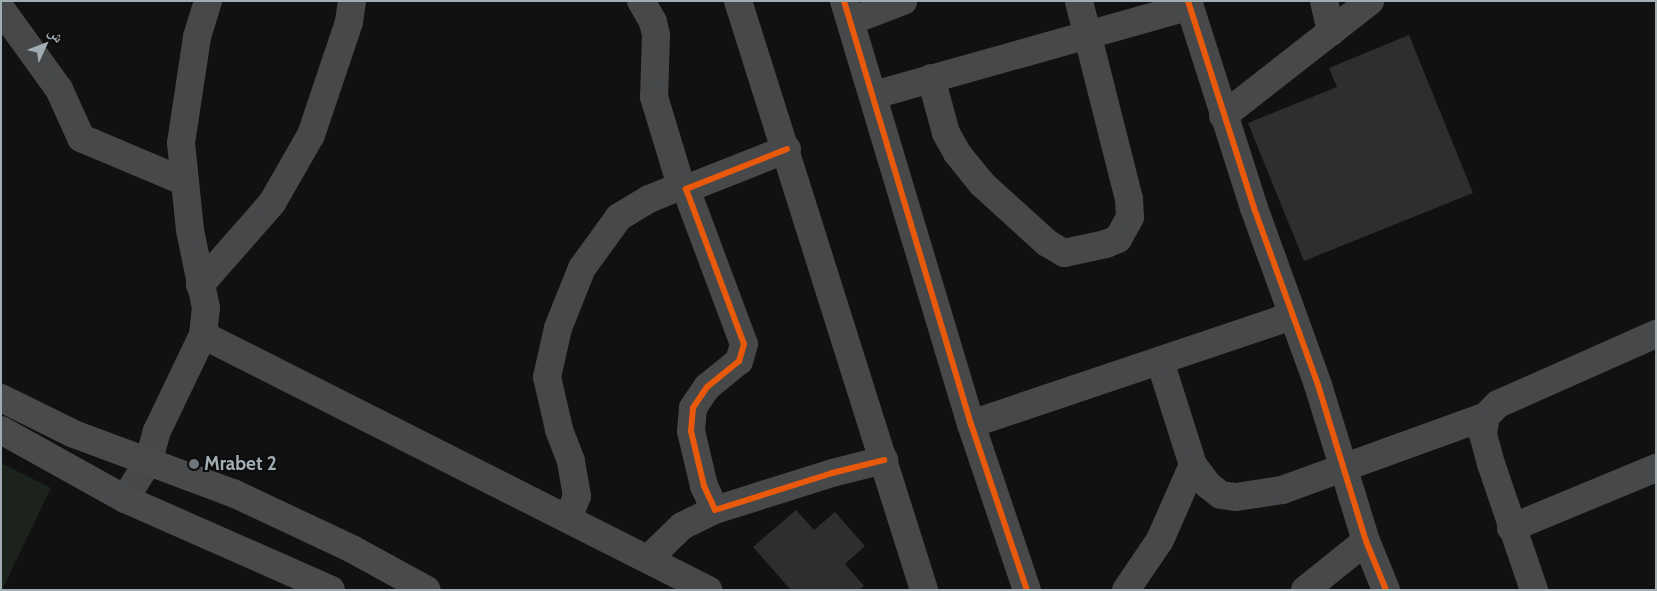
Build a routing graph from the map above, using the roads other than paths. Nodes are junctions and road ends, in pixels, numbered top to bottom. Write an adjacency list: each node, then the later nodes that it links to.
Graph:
1 (208, 1): 18 (street)
2 (352, 1): 20 (street)
3 (641, 1): 19 (street)
4 (738, 1): 17 (street)
5 (903, 1): 11 (street)
6 (1079, 1): 13 (street)
7 (1324, 1): 12 (street)
8 (1370, 1): 12 (street)
9 (1189, 4): 13 (street); 16 (street)
10 (1, 9): 18 (street)
11 (847, 11): 15 (street)
12 (1331, 32): 16 (street)
13 (1088, 33): 14 (street); 14 (street)
14 (931, 78): 15 (street)
15 (874, 95): 27 (street)
16 (1223, 116): 21 (street)
17 (787, 149): 19 (street); 30 (street)
18 (183, 181): 20 (street)
19 (683, 188): 35 (street); 36 (street)
20 (200, 285): 23 (street)
21 (1292, 316): 24 (street); 32 (street)
22 (1656, 334): 26 (street)
23 (203, 335): 29 (street); 36 (street)
24 (1160, 361): 27 (street); 31 (street)
25 (1, 398): 29 (main road)
26 (1486, 416): 32 (street); 37 (street)
27 (971, 424): 46 (street)
28 (1, 430): 34 (main road)
29 (149, 460): 34 (street); 43 (main road)
30 (884, 460): 35 (street); 45 (street)
31 (1193, 465): 32 (street); 47 (street)
32 (1345, 468): 38 (street)
33 (1656, 468): 37 (street)
34 (126, 499): 40 (main road)
35 (715, 510): 39 (street)
36 (568, 519): 39 (street)
37 (1511, 528): 50 (street)
38 (1366, 541): 48 (street); 49 (street)
39 (648, 559): 44 (street)
40 (286, 569): 41 (street); 42 (main road)
41 (303, 590)
42 (330, 590)
43 (427, 590)
44 (708, 590)
45 (924, 590)
46 (1027, 590)
47 (1126, 590)
48 (1305, 590)
49 (1386, 590)
50 (1534, 590)

